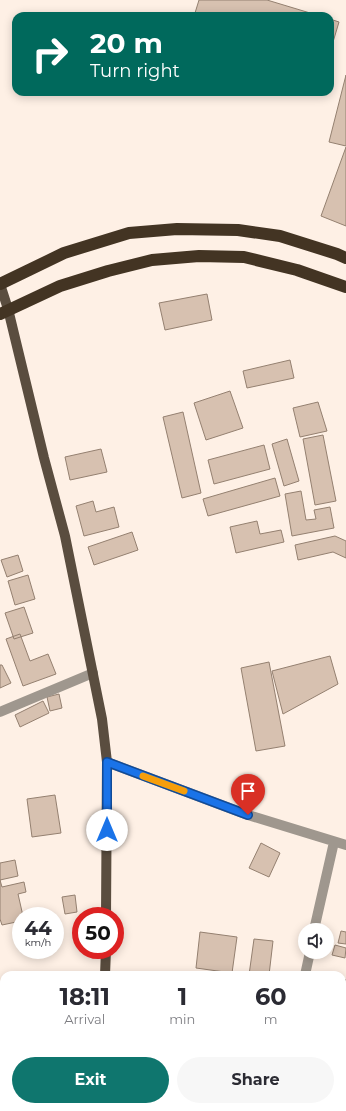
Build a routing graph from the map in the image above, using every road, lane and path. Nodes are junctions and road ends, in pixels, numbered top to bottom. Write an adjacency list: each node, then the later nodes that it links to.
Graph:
1 (346, 258): 2 (highway)
2 (0, 284): 4 (main road)
3 (346, 286): 4 (highway)
4 (4, 311): 5 (main road)
5 (94, 674): 6 (street); 7 (main road)
6 (0, 712)
7 (107, 762): 8 (street); 10 (main road)
8 (334, 842): 9 (street); 11 (street)
9 (346, 845)
10 (106, 907)
11 (316, 923)
12 (106, 959): 14 (main road)
13 (308, 959): 15 (street)
14 (105, 971)
15 (306, 971)

